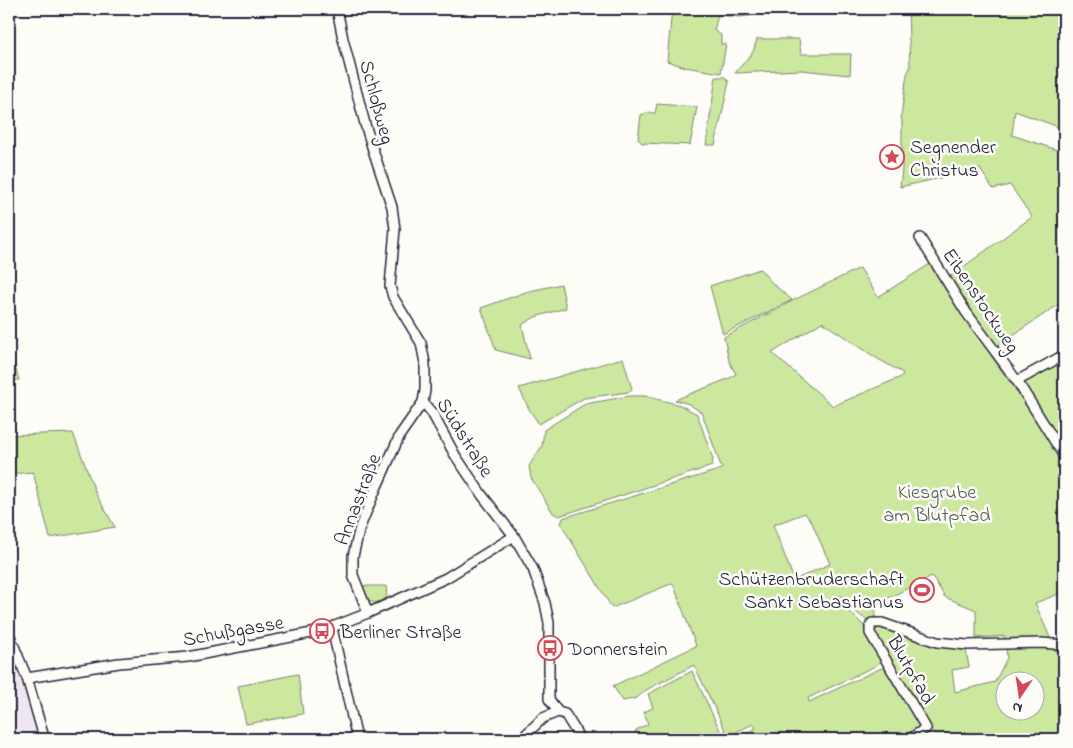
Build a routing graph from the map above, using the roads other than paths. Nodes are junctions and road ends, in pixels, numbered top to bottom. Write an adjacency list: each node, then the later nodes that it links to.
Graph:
1 (337, 9): 2 (street, Schloßweg)
2 (392, 204): 6 (street, Südstraße)
3 (920, 238): 5 (street, Eibenstockweg)
4 (1064, 355): 5 (street)
5 (1017, 381): 7 (street, Eibenstockweg)
6 (422, 402): 8 (street, Südstraße); 9 (street, Annastraße)
7 (1064, 456)
8 (514, 536): 9 (street, Schußgasse); 14 (street)
9 (368, 613): 10 (street, Schußgasse)
10 (332, 628): 13 (street, Schußgasse); 18 (street)
11 (9, 634): 13 (street)
12 (1064, 645): 21 (street, Blutpfad)
13 (27, 678): 17 (street)
14 (549, 699): 15 (street); 16 (street)
15 (558, 712): 16 (street); 20 (street)
16 (542, 718): 19 (street)
17 (46, 739)
18 (357, 739)
19 (522, 739)
20 (579, 739)
21 (910, 739)

